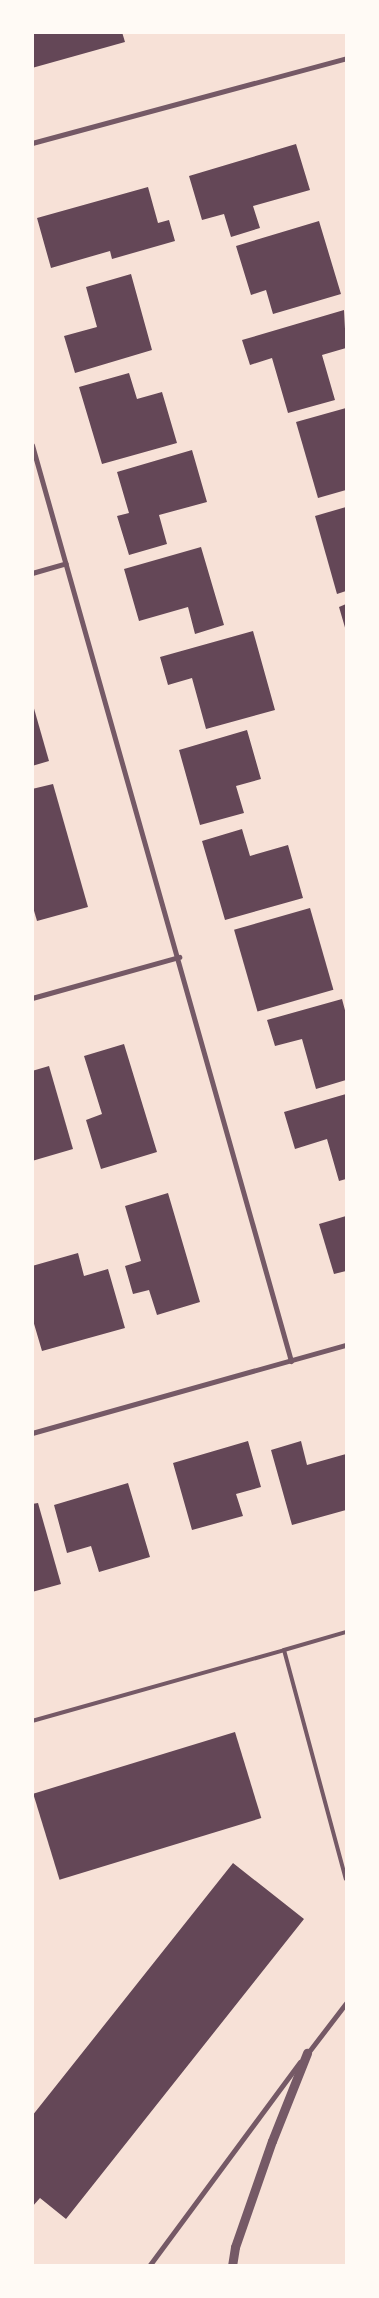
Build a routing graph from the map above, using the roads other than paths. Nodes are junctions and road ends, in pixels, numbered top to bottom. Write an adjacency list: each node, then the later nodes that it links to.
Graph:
1 (346, 58): 2 (street)
2 (32, 144)
3 (32, 445): 4 (street)
4 (66, 563): 5 (street); 6 (street)
5 (32, 573)
6 (179, 956): 7 (street); 9 (street)
7 (32, 998)
8 (346, 1345): 9 (street)
9 (291, 1360): 10 (street)
10 (32, 1433)
11 (346, 1632): 12 (lane)
12 (284, 1650): 13 (lane); 14 (lane)
13 (32, 1721)
14 (346, 1879)
15 (346, 2003): 16 (street)
16 (307, 2053): 17 (street); 18 (street)
17 (149, 2266)
18 (232, 2266)

